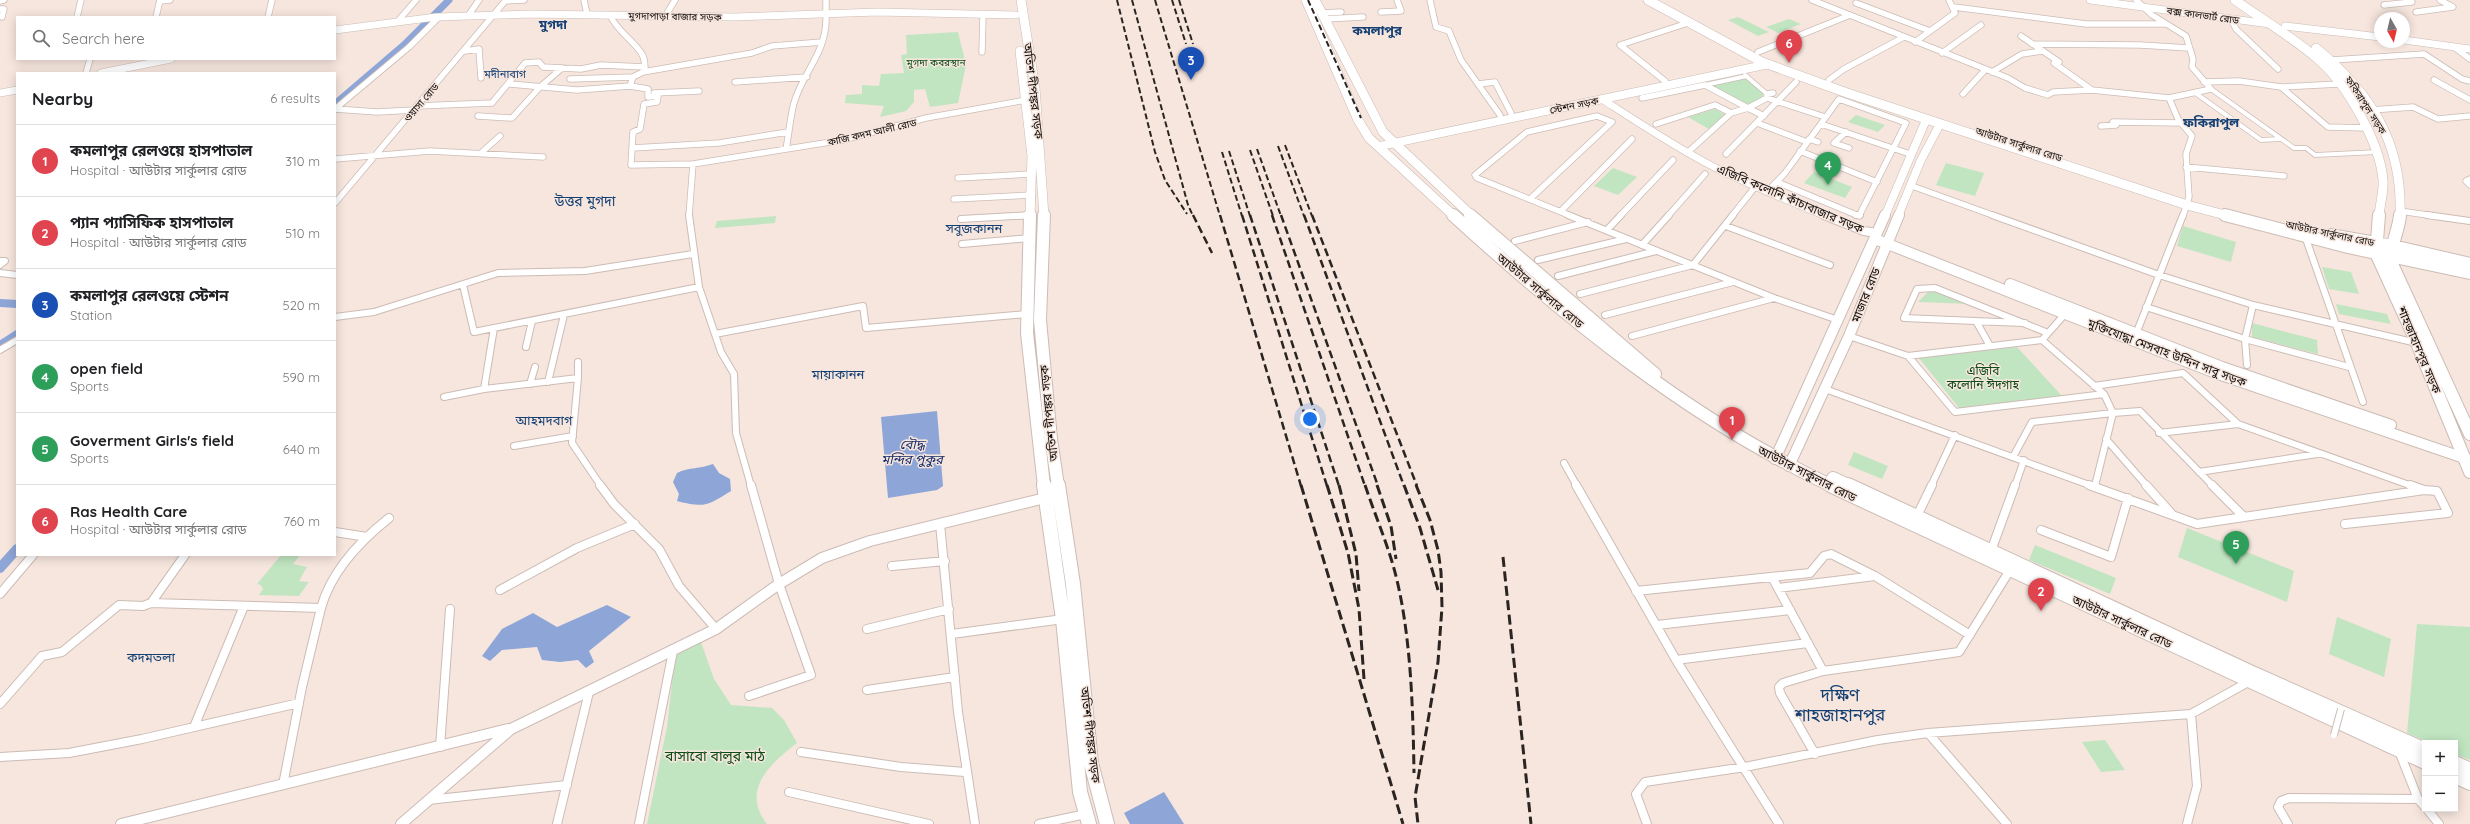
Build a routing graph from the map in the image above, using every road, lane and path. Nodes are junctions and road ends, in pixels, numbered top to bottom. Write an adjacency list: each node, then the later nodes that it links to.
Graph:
1 (4, 0): 26 (street)
2 (81, 0): 46 (street)
3 (170, 0): 27 (street)
4 (272, 0): 48 (street)
5 (416, 0): 55 (street)
6 (479, 0): 49 (street)
7 (524, 0): 28 (street)
8 (584, 0): 38 (street)
9 (675, 0): 43 (street)
10 (826, 0): 39 (street)
11 (1014, 0): 40 (main road, অতিশ দীপঙ্কর সড়ক)
12 (1021, 0): 122 (main road, অতিশ দীপঙ্কর সড়ক)
13 (1306, 0): 152 (main road, আউটার সার্কুলার রোড)
14 (1315, 0): 50 (main road, আউটার সার্কুলার রোড)
15 (1397, 0): 36 (street)
16 (1430, 0): 104 (street)
17 (1648, 0): 56 (main road, আউটার সার্কুলার রোড)
18 (1660, 0): 76 (main road, আউটার সার্কুলার রোড)
19 (1949, 0): 32 (street)
20 (2090, 0): 33 (street, বক্স কালভার্ট রোড)
21 (2136, 0): 33 (street)
22 (2235, 0): 58 (main road, ফকিরাপুল সড়ক)
23 (2246, 0): 60 (main road, ফকিরাপুল সড়ক)
24 (2410, 0): 31 (street)
25 (2440, 0): 37 (street)
26 (0, 1)
27 (160, 1): 47 (street)
28 (506, 1): 41 (street, ওয়াসা রোড)
29 (1816, 1): 45 (street)
30 (1856, 3): 62 (street)
31 (2384, 5)
32 (1954, 7): 57 (street); 62 (street)
33 (2142, 7): 54 (street, বক্স কালভার্ট রোড); 57 (street)
34 (0, 9): 51 (street)
35 (1341, 12): 50 (street)
36 (1381, 12)
37 (2416, 12)
38 (587, 14): 41 (street, মুগদাপাড়া বাজার সড়ক); 42 (street, মুগদাপাড়া বাজার সড়ক)
39 (826, 14): 43 (street, মুগদাপাড়া বাজার সড়ক); 44 (street, মুগদাপাড়া বাজার সড়ক); 67 (street)
40 (1016, 14): 44 (street, মুগদাপাড়া বাজার সড়ক); 122 (main road, অতিশ দীপঙ্কর সড়ক)
41 (495, 15): 49 (street, মুগদাপাড়া বাজার সড়ক); 73 (street, ওয়াসা রোড)
42 (610, 15): 43 (street, মুগদাপাড়া বাজার সড়ক); 86 (street)
43 (666, 15)
44 (983, 15): 75 (street)
45 (1850, 15): 65 (street); 76 (street)
46 (77, 16)
47 (156, 16)
48 (268, 16)
49 (468, 16): 52 (street, মুগদাপাড়া বাজার সড়ক)
50 (1323, 16): 53 (street); 152 (main road, আউটার সার্কুলার রোড)
51 (2, 17)
52 (437, 17): 55 (street, মুগদাপাড়া বাজার সড়ক); 126 (street)
53 (1363, 17)
54 (2231, 19): 58 (street, বক্স কালভার্ট রোড); 85 (street)
55 (398, 21): 61 (street, মুগদাপাড়া বাজার সড়ক)
56 (1688, 23): 82 (main road, আউটার সার্কুলার রোড); 101 (street)
57 (2166, 24): 71 (street)
58 (2270, 24): 105 (main road, ফকিরাপুল সড়ক)
59 (1981, 25): 77 (street)
60 (2285, 26): 64 (street); 81 (main road, ফকিরাপুল সড়ক)
61 (336, 30)
62 (1930, 31): 68 (street)
63 (2021, 36): 69 (street)
64 (2374, 36)
65 (1904, 37): 68 (street); 97 (street)
66 (2410, 41): 70 (street)
67 (822, 42): 86 (street); 92 (street)
68 (1915, 42): 77 (street)
69 (2032, 44): 71 (street); 74 (street)
70 (2454, 46): 72 (street); 78 (street)
71 (2189, 48): 102 (street)
72 (2470, 49)
73 (465, 51): 95 (street); 127 (street, ওয়াসা রোড)
74 (2043, 51): 91 (street); 113 (street)
75 (982, 52)
76 (1758, 52): 82 (main road, আউটার সার্কুলার রোড)
77 (1942, 53): 88 (street)
78 (2470, 59)
79 (90, 60): 89 (street)
80 (162, 60): 83 (street)
81 (2332, 60): 99 (street); 130 (main road, ফকিরাপুল সড়ক)
82 (1769, 61): 87 (main road, স্টেশন সড়ক); 97 (main road, আউটার সার্কুলার রোড); 101 (main road, স্টেশন সড়ক); 137 (main road, আউটার সার্কুলার রোড)
83 (145, 62): 90 (street)
84 (562, 68): 86 (street); 103 (street); 109 (street)
85 (2278, 69)
86 (644, 70): 94 (street)
87 (1740, 70): 93 (street); 120 (main road, স্টেশন সড়ক)
88 (1985, 70): 91 (street); 118 (street)
89 (86, 72)
90 (105, 72)
91 (1992, 72): 113 (street)
92 (807, 76): 100 (street); 146 (street)
93 (1747, 76): 106 (street); 119 (street)
94 (633, 77): 96 (street); 108 (street)
95 (481, 78)
96 (570, 79)
97 (1829, 80): 137 (main road, আউটার সার্কুলার রোড)
98 (2434, 80): 124 (street)
99 (2470, 81)
100 (735, 82)
101 (1665, 82): 120 (main road, স্টেশন সড়ক)
102 (2204, 82): 110 (street); 111 (street)
103 (510, 84): 109 (street); 127 (street)
104 (1478, 84): 133 (street); 134 (street)
105 (2339, 84): 110 (street); 145 (main road, ফকিরাপুল সড়ক)
106 (1705, 85): 123 (street); 128 (street)
107 (1794, 85): 125 (street)
108 (630, 86): 109 (street); 117 (street)
109 (540, 87): 135 (street)
110 (2281, 87): 145 (street)
111 (2211, 89): 115 (street); 150 (street)
112 (16, 90): 116 (street)
113 (2092, 90): 121 (street)
114 (699, 91): 117 (street)
115 (2194, 92): 121 (street); 150 (street)
116 (0, 93)
117 (648, 93): 154 (street)
118 (1963, 94)
119 (1769, 95): 125 (street); 128 (street)
120 (1600, 97): 134 (main road, স্টেশন সড়ক); 160 (street, এজিবি কলোনি কাঁচাবাজার সড়ক)
121 (2169, 98): 141 (street)
122 (1031, 99): 157 (street, কাজি কদম আলী রোড); 177 (main road, অতিশ দীপঙ্কর সড়ক); 288 (main road, অতিশ দীপঙ্কর সড়ক)
123 (1644, 100)
124 (2470, 100)
125 (1778, 101): 132 (street); 138 (street)
126 (336, 108)
127 (415, 108): 129 (street); 166 (street, ওয়াসা রোড)
128 (1748, 108): 131 (street); 138 (street)
129 (336, 109)
130 (2371, 110): 136 (street); 194 (main road, ফকিরাপুল সড়ক)
131 (1731, 113): 142 (street); 160 (street)
132 (1829, 113): 143 (street); 158 (street)
133 (1500, 115): 134 (main road, স্টেশন সড়ক); 152 (main road, স্টেশন সড়ক)
134 (1513, 115): 152 (main road, স্টেশন সড়ক)
135 (478, 116)
136 (2470, 116)
137 (1928, 117): 139 (main road, আউটার সার্কুলার রোড); 164 (main road, মাজার রোড)
138 (1765, 118): 140 (street)
139 (1943, 121): 185 (main road, মাজার রোড); 192 (main road, আউটার সার্কুলার রোড)
140 (1757, 123): 159 (street); 161 (street)
141 (2182, 123): 144 (street); 173 (street)
142 (1656, 124)
143 (1821, 124): 147 (street); 159 (street)
144 (2101, 126)
145 (2368, 128): 162 (main road, ফকিরাপুল সড়ক)
146 (788, 132): 154 (street); 157 (street)
147 (1846, 132): 156 (street); 158 (street)
148 (500, 136): 163 (street)
149 (1632, 139): 193 (street)
150 (2281, 139): 162 (street)
151 (1818, 142): 159 (street)
152 (1384, 143): 279 (main road, আউটার সার্কুলার রোড)
153 (1795, 146): 159 (street)
154 (632, 148): 170 (street, কাজি কদম আলী রোড)
155 (1810, 148): 159 (street)
156 (1849, 148)
157 (786, 149): 170 (street, কাজি কদম আলী রোড)
158 (1894, 149): 164 (street); 183 (street)
159 (1802, 150): 165 (street); 171 (street); 183 (street)
160 (1687, 152): 186 (street, এজিবি কলোনি কাঁচাবাজার সড়ক)
161 (1730, 152)
162 (2378, 152): 209 (main road, ফকিরাপুল সড়ক)
163 (481, 153): 166 (street); 167 (street)
164 (1910, 154): 201 (main road, মাজার রোড)
165 (1788, 156)
166 (373, 157): 168 (street); 191 (street, ওয়াসা রোড)
167 (544, 157)
168 (336, 159)
169 (1673, 160): 200 (street)
170 (693, 164): 212 (street)
171 (1791, 164): 172 (street); 175 (street)
172 (1797, 167)
173 (2186, 167): 179 (street); 192 (street)
174 (1777, 170): 175 (street)
175 (1785, 172): 176 (street); 182 (street)
176 (1794, 173)
177 (1032, 174): 180 (street); 188 (main road, অতিশ দীপঙ্কর সড়ক)
178 (1705, 174): 208 (street)
179 (2284, 176)
180 (958, 178)
181 (2470, 179): 184 (street)
182 (1777, 182): 183 (street); 187 (street)
183 (1877, 182)
184 (2470, 185)
185 (1912, 186): 205 (main road, মাজার রোড); 223 (street)
186 (1755, 187): 187 (street, এজিবি কলোনি কাঁচাবাজার সড়ক); 199 (street)
187 (1767, 192): 201 (street, এজিবি কলোনি কাঁচাবাজার সড়ক)
188 (1032, 195): 190 (street); 195 (main road, অতিশ দীপঙ্কর সড়ক)
189 (1531, 198): 189 (street); 193 (street)
190 (954, 199)
191 (336, 201)
192 (2188, 201): 202 (main road, আউটার সার্কুলার রোড); 209 (main road, আউটার সার্কুলার রোড); 223 (street)
193 (1562, 211): 197 (street)
194 (2400, 211): 198 (street); 211 (main road, ফকিরাপুল সড়ক)
195 (1032, 215): 196 (street); 203 (main road, অতিশ দীপঙ্কর সড়ক)
196 (961, 219)
197 (1588, 222): 200 (street); 206 (street)
198 (2470, 222)
199 (1726, 226): 218 (street); 219 (street)
200 (1607, 230): 204 (street)
201 (1876, 236): 205 (main road, মুক্তিযোদ্ধা মেসবাহ উদ্দিন সাবু সড়ক); 237 (main road, মাজার রোড)
202 (2305, 236): 209 (main road, আউটার সার্কুলার রোড); 241 (street)
203 (1030, 238): 207 (street); 232 (main road, অতিশ দীপঙ্কর সড়ক)
204 (1626, 238): 208 (street); 214 (street)
205 (1888, 240): 233 (main road, মুক্তিযোদ্ধা মেসবাহ উদ্দিন সাবু সড়ক); 245 (main road, মুক্তিযোদ্ধা মেসবাহ উদ্দিন সাবু সড়ক); 247 (main road, মাজার রোড)
206 (1515, 241)
207 (962, 244)
208 (1642, 245): 210 (street)
209 (2374, 247): 211 (main road); 211 (main road, আউটার সার্কুলার রোড); 251 (main road, শাহজাহানপুর সড়ক)
210 (1657, 251): 218 (street); 224 (street)
211 (2392, 251): 213 (main road); 272 (main road, শাহজাহানপুর সড়ক)
212 (693, 254): 226 (street); 227 (street)
213 (2405, 254): 216 (main road); 221 (main road)
214 (1538, 260)
215 (0, 261): 217 (street)
216 (2470, 264)
217 (0, 265)
218 (1693, 265): 225 (street); 228 (street)
219 (1830, 266)
220 (0, 273): 222 (street)
221 (2470, 273)
222 (16, 275)
223 (2159, 275): 230 (street); 231 (street)
224 (1558, 276)
225 (1733, 282): 229 (street); 235 (street)
226 (463, 285): 236 (street); 242 (street)
227 (699, 287): 234 (street); 244 (street)
228 (1580, 294)
229 (1774, 298): 237 (street); 246 (street)
230 (2253, 305): 241 (street); 248 (street)
231 (2146, 307): 245 (street); 248 (street)
232 (1027, 314): 244 (street); 289 (main road, অতিশ দীপঙ্কর সড়ক)
233 (2065, 314): 243 (street); 278 (main road, মুক্তিযোদ্ধা মেসবাহ উদ্দিন সাবু সড়ক)
234 (564, 315): 238 (street); 261 (street)
235 (1605, 316)
236 (336, 317)
237 (1838, 320): 279 (main road, মাজার রোড)
238 (532, 321): 242 (street); 253 (street)
239 (1976, 321): 240 (street); 240 (street); 252 (street)
240 (2025, 324): 243 (street)
241 (2334, 324): 251 (street); 259 (street)
242 (494, 328): 264 (street)
243 (2048, 333): 249 (street)
244 (715, 334): 309 (street)
245 (2136, 334): 278 (main road, মুক্তিযোদ্ধা মেসবাহ উদ্দিন সাবু সড়ক)
246 (1632, 336)
247 (1849, 336): 255 (street); 265 (main road, মাজার রোড)
248 (2246, 339): 257 (street); 259 (street)
249 (2042, 340): 252 (street); 263 (street)
250 (16, 341): 254 (street)
251 (2418, 343): 278 (main road, শাহজাহানপুর সড়ক)
252 (1990, 346): 255 (street)
253 (526, 347)
254 (0, 350)
255 (1908, 356): 266 (street)
256 (578, 362): 260 (street)
257 (2246, 365)
258 (535, 367): 262 (street)
259 (2349, 367): 268 (street)
260 (578, 378): 261 (street); 274 (street)
261 (548, 382): 262 (street)
262 (530, 384): 264 (street)
263 (2094, 386): 266 (street); 270 (street)
264 (484, 389): 267 (street)
265 (1825, 389): 273 (street); 283 (main road, মাজার রোড)
266 (2104, 394): 269 (street)
267 (444, 397)
268 (2363, 402)
269 (2113, 413): 271 (street); 275 (street); 280 (street)
270 (2238, 424): 271 (street); 277 (street)
271 (2159, 433): 284 (street)
272 (2470, 434)
273 (1955, 435): 280 (street); 292 (street)
274 (573, 436): 276 (street); 295 (street)
275 (2106, 440): 286 (street); 291 (street)
276 (514, 446)
277 (2320, 453): 284 (street); 287 (street)
278 (2466, 455): 285 (main road, শাহজাহানপুর সড়ক)
279 (1777, 456): 283 (main road, আউটার সার্কুলার রোড)
280 (2013, 456): 281 (street)
281 (2024, 460): 286 (street); 301 (street)
282 (1564, 463): 312 (street)
283 (1791, 463): 292 (main road, আউটার সার্কুলার রোড); 306 (main road, আউটার সার্কুলার রোড)
284 (2199, 472): 293 (street)
285 (2470, 472)
286 (2094, 486): 290 (street)
287 (2424, 490): 293 (street); 297 (street)
288 (1059, 496): 289 (main road); 362 (main road, অতিশ দীপঙ্কর সড়ক)
289 (1045, 498): 296 (street); 320 (main road, অতিশ দীপঙ্কর সড়ক)
290 (2128, 498): 291 (street); 298 (street)
291 (2173, 515): 293 (street)
292 (1917, 516): 301 (main road, আউটার সার্কুলার রোড)
293 (2244, 517)
294 (389, 518): 300 (street)
295 (635, 524): 311 (street); 322 (street)
296 (940, 524): 304 (street); 309 (street)
297 (2345, 524)
298 (2041, 530)
299 (336, 532): 300 (street)
300 (367, 536): 316 (street)
301 (1991, 551): 331 (main road, আউটার সার্কুলার রোড)
302 (32, 556): 313 (street)
303 (184, 556): 314 (street)
304 (945, 561): 305 (street); 317 (street)
305 (892, 566)
306 (2010, 570): 325 (street); 331 (main road, আউটার সার্কুলার রোড)
307 (1875, 576): 308 (street); 310 (street); 325 (street)
308 (1772, 577): 310 (street); 312 (street)
309 (779, 584): 322 (street); 334 (street)
310 (1778, 588): 319 (street)
311 (500, 590)
312 (1636, 591): 321 (street)
313 (0, 594)
314 (151, 603): 315 (street); 336 (street)
315 (244, 606): 316 (street); 339 (street)
316 (321, 608): 335 (street)
317 (949, 609): 323 (street); 324 (street)
318 (450, 610): 343 (street)
319 (1790, 610): 321 (street); 326 (street)
320 (1062, 619): 324 (street); 364 (main road, অতিশ দীপঙ্কর সড়ক)
321 (1656, 626): 328 (street)
322 (716, 629): 327 (street)
323 (866, 629)
324 (952, 634): 330 (street)
325 (1970, 635): 329 (street)
326 (1808, 643): 328 (street); 329 (street)
327 (673, 651): 333 (street); 368 (street)
328 (1676, 660): 351 (street)
329 (1823, 671): 347 (street)
330 (955, 677): 332 (street); 353 (street)
331 (2251, 678): 338 (street); 344 (main road, আউটার সার্কুলার রোড); 345 (main road, আউটার সার্কুলার রোড)
332 (868, 690)
333 (589, 692): 340 (street); 357 (street)
334 (749, 696)
335 (299, 703): 339 (street); 356 (street)
336 (0, 704)
337 (2341, 709): 342 (street, bridge)
338 (2191, 714): 341 (street); 376 (street)
339 (194, 727): 348 (street)
340 (511, 728): 343 (street); 360 (street)
341 (1928, 733): 347 (street); 375 (street)
342 (2334, 735)
343 (440, 747): 356 (street)
344 (2422, 749)
345 (2399, 750): 349 (main road, আউটার সার্কুলার রোড); 359 (street)
346 (801, 752): 353 (street)
347 (1815, 754): 351 (street)
348 (0, 758)
349 (2422, 761)
350 (2458, 765): 352 (main road)
351 (1745, 767): 373 (street); 374 (street)
352 (2470, 770)
353 (965, 772): 370 (street)
354 (2458, 777): 355 (main road)
355 (2470, 783)
356 (283, 785): 365 (street)
357 (566, 785): 360 (street); 367 (street)
358 (789, 792): 369 (street)
359 (2418, 799): 361 (street); 377 (street)
360 (426, 800): 366 (street)
361 (2422, 804)
362 (1101, 809): 364 (main road); 372 (main road, অতিশ দীপঙ্কর সড়ক)
363 (2429, 812): 378 (street)
364 (1088, 819): 371 (street)
365 (121, 824)
366 (401, 824)
367 (557, 824)
368 (639, 824)
369 (929, 824)
370 (975, 824)
371 (1039, 824)
372 (1107, 824)
373 (1647, 824)
374 (1779, 824)
375 (2006, 824)
376 (2187, 824)
377 (2288, 824)
378 (2439, 824)

